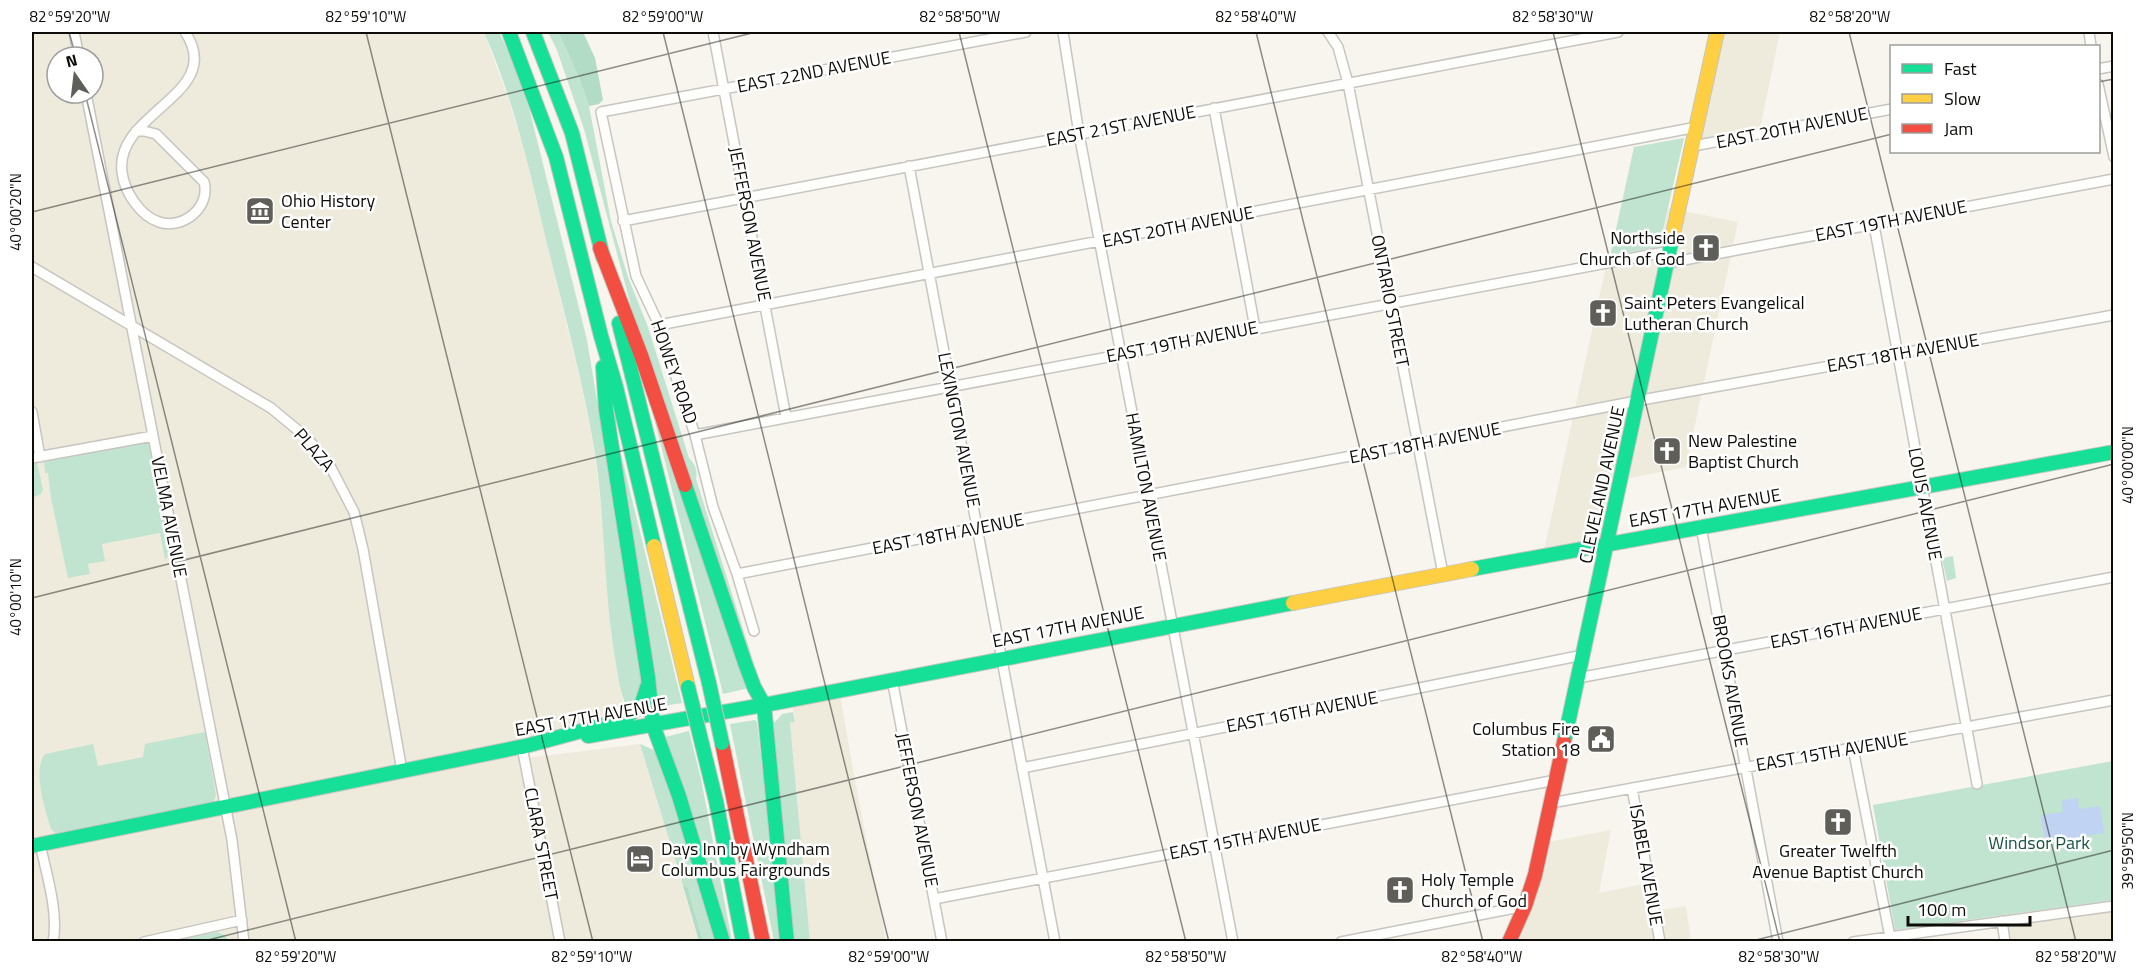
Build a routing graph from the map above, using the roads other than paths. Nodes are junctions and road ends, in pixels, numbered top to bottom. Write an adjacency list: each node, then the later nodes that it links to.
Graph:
1 (185, 32): 17 (street)
2 (509, 32): 42 (main road)
3 (533, 32): 32 (main road)
4 (712, 32): 11 (street, JEFFERSON AVENUE)
5 (1026, 32): 11 (street, EAST 22ND AVENUE)
6 (1064, 32): 21 (street, HAMILTON AVENUE)
7 (1328, 32): 10 (street, ONTARIO STREET)
8 (1618, 32): 10 (street, EAST 21ST AVENUE)
9 (1717, 32): 18 (main road, CLEVELAND AVENUE)
10 (1348, 83): 14 (street, EAST 21ST AVENUE); 26 (street, ONTARIO STREET)
11 (725, 89): 16 (street, EAST 22ND AVENUE); 27 (street, JEFFERSON AVENUE)
12 (2100, 93): 23 (street)
13 (88, 105): 40 (street, VELMA AVENUE)
14 (1214, 108): 21 (street, EAST 21ST AVENUE); 28 (street)
15 (1890, 109): 22 (street, EAST 20TH AVENUE)
16 (601, 112): 29 (street, HOWEY ROAD)
17 (154, 113): 19 (street); 20 (street)
18 (1697, 127): 22 (main road, CLEVELAND AVENUE); 26 (street, EAST 20TH AVENUE)
19 (136, 131): 20 (street); 20 (street)
20 (156, 134)
21 (1079, 134): 24 (street, EAST 21ST AVENUE); 31 (street, HAMILTON AVENUE)
22 (1693, 146): 33 (main road, CLEVELAND AVENUE)
23 (2114, 157)
24 (909, 166): 27 (street, EAST 21ST AVENUE); 35 (street, LEXINGTON AVENUE)
25 (2114, 179): 30 (street, EAST 19TH AVENUE)
26 (1369, 191): 28 (street, EAST 20TH AVENUE); 36 (street, ONTARIO STREET)
27 (744, 198): 29 (street, EAST 21ST AVENUE); 37 (street, JEFFERSON AVENUE)
28 (1234, 216): 31 (street, EAST 20TH AVENUE); 41 (street)
29 (623, 221): 39 (street, HOWEY ROAD)
30 (1874, 225): 33 (street, EAST 19TH AVENUE); 44 (street, LOUIS AVENUE)
31 (1100, 242): 35 (street, EAST 20TH AVENUE); 43 (street, HAMILTON AVENUE)
32 (600, 248): 72 (main road); 101 (main road, bridge)
33 (1669, 257): 36 (street, EAST 19TH AVENUE); 46 (main road, CLEVELAND AVENUE)
34 (32, 267): 40 (street, PLAZA)
35 (929, 274): 37 (street, EAST 20TH AVENUE); 45 (street, LEXINGTON AVENUE)
36 (1390, 303): 41 (street, EAST 19TH AVENUE); 51 (street, ONTARIO STREET)
37 (765, 305): 39 (street, EAST 20TH AVENUE); 48 (street, JEFFERSON AVENUE)
38 (2114, 315): 44 (street, EAST 18TH AVENUE)
39 (659, 326): 49 (street, HOWEY ROAD)
40 (131, 327): 50 (street, VELMA AVENUE); 80 (street, PLAZA)
41 (1255, 328): 43 (street, EAST 19TH AVENUE)
42 (601, 336): 68 (main road); 100 (main road, bridge)
43 (1121, 354): 45 (street, EAST 19TH AVENUE); 55 (street, HAMILTON AVENUE)
44 (1898, 354): 46 (street, EAST 18TH AVENUE); 54 (street, LOUIS AVENUE)
45 (950, 386): 48 (street, EAST 19TH AVENUE); 57 (street, LEXINGTON AVENUE)
46 (1638, 402): 51 (street, EAST 18TH AVENUE); 58 (main road, CLEVELAND AVENUE)
47 (32, 412): 53 (street)
48 (786, 417): 49 (street, EAST 19TH AVENUE)
49 (695, 435): 59 (street, HOWEY ROAD)
50 (153, 436): 53 (street); 85 (street, VELMA AVENUE)
51 (1417, 445): 55 (street, EAST 18TH AVENUE); 60 (street, ONTARIO STREET)
52 (2114, 452): 54 (main road, EAST 17TH AVENUE)
53 (36, 458)
54 (1922, 488): 56 (main road, EAST 17TH AVENUE); 62 (street, LOUIS AVENUE)
55 (1148, 495): 57 (street, EAST 18TH AVENUE); 63 (street, HAMILTON AVENUE)
56 (1701, 527): 58 (main road, EAST 17TH AVENUE); 65 (street, BROOKS AVENUE)
57 (977, 528): 59 (street, EAST 18TH AVENUE); 67 (street, LEXINGTON AVENUE)
58 (1608, 544): 60 (main road, EAST 17TH AVENUE); 66 (main road, CLEVELAND AVENUE)
59 (737, 574): 64 (street, HOWEY ROAD)
60 (1443, 574): 63 (main road, EAST 17TH AVENUE)
61 (2114, 577): 62 (street, EAST 16TH AVENUE)
62 (1945, 609): 65 (street, EAST 16TH AVENUE); 74 (street, LOUIS AVENUE)
63 (1172, 626): 67 (main road, EAST 17TH AVENUE); 75 (street, HAMILTON AVENUE)
64 (754, 631)
65 (1724, 651): 69 (street, EAST 16TH AVENUE); 78 (street, BROOKS AVENUE)
66 (1583, 655): 69 (main road, CLEVELAND AVENUE); 75 (street, EAST 16TH AVENUE)
67 (1001, 658): 70 (main road, EAST 17TH AVENUE); 79 (street, LEXINGTON AVENUE)
68 (648, 677): 73 (main road); 76 (main road)
69 (1578, 678): 81 (main road, CLEVELAND AVENUE)
70 (892, 679): 72 (main road, EAST 17TH AVENUE); 89 (street, JEFFERSON AVENUE)
71 (2114, 700): 74 (street, EAST 15TH AVENUE)
72 (764, 705): 73 (main road, EAST 17TH AVENUE); 102 (main road)
73 (653, 725): 76 (main road, EAST 17TH AVENUE); 99 (main road)
74 (1967, 727): 77 (street, EAST 15TH AVENUE); 82 (street, LOUIS AVENUE)
75 (1193, 734): 79 (street, EAST 16TH AVENUE); 87 (street, HAMILTON AVENUE)
76 (522, 747): 80 (main road, EAST 17TH AVENUE); 98 (street, CLARA STREET)
77 (1854, 748): 78 (street, EAST 15TH AVENUE); 94 (street)
78 (1746, 767): 83 (street, EAST 15TH AVENUE); 109 (street, BROOKS AVENUE)
79 (1022, 768): 88 (street, LEXINGTON AVENUE)
80 (402, 771): 85 (main road, EAST 17TH AVENUE)
81 (1556, 780): 84 (main road, CLEVELAND AVENUE); 87 (street, EAST 15TH AVENUE)
82 (1977, 784)
83 (1632, 788): 84 (street, EAST 15TH AVENUE); 108 (street, ISABEL AVENUE)
84 (1551, 803): 90 (main road, CLEVELAND AVENUE)
85 (226, 807): 86 (main road, EAST 17TH AVENUE); 92 (street, VELMA AVENUE)
86 (36, 845): 95 (street)
87 (1215, 845): 88 (street, EAST 15TH AVENUE); 105 (street, HAMILTON AVENUE)
88 (1043, 878): 89 (street, EAST 15TH AVENUE); 104 (street, LEXINGTON AVENUE)
89 (934, 899): 103 (street, JEFFERSON AVENUE)
90 (1525, 906): 106 (street); 107 (main road, CLEVELAND AVENUE)
91 (2114, 906): 93 (street)
92 (242, 920): 96 (street); 97 (street, VELMA AVENUE)
93 (2001, 921): 94 (street); 111 (street)
94 (1890, 937): 110 (street)
95 (53, 942)
96 (144, 942)
97 (244, 942)
98 (560, 942)
99 (723, 942)
100 (743, 942)
101 (763, 942)
102 (787, 942)
103 (942, 942)
104 (1055, 942)
105 (1233, 942)
106 (1341, 942)
107 (1509, 942)
108 (1660, 942)
109 (1778, 942)
110 (1853, 942)
111 (2005, 942)

